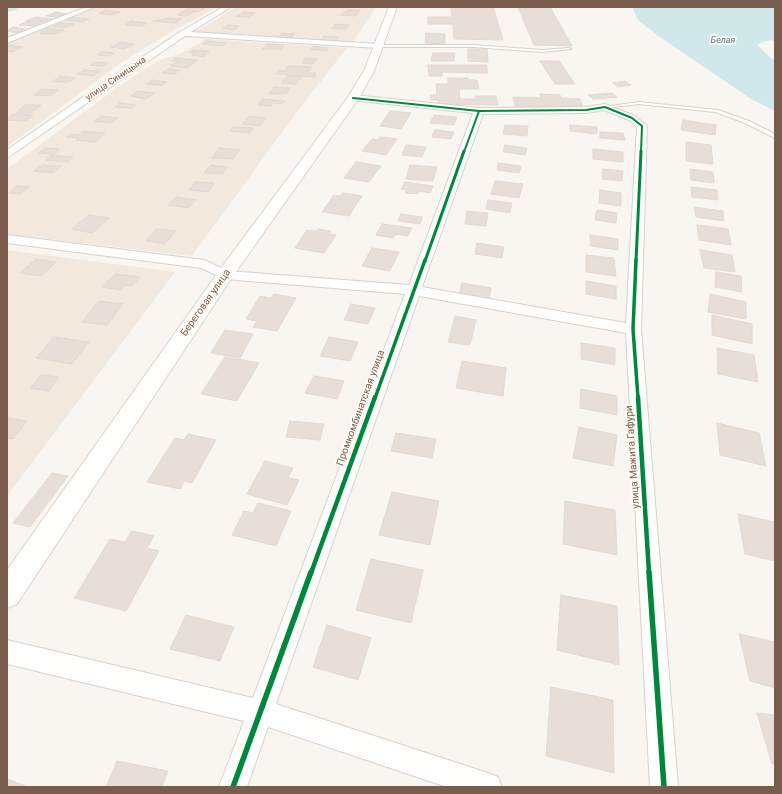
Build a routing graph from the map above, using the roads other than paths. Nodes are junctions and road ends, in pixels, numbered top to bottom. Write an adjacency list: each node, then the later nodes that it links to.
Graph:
1 (92, 7): 5 (street)
2 (228, 7): 4 (street, улица Синицына)
3 (394, 7): 6 (main road, Береговая улица)
4 (183, 34): 6 (street); 12 (street, улица Синицына)
5 (7, 41)
6 (378, 46): 7 (lane); 8 (main road, Береговая улица)
7 (569, 49)
8 (353, 98): 10 (street); 14 (main road, Береговая улица)
9 (605, 107): 10 (street); 11 (lane); 16 (street, улица Мажита Гафури)
10 (479, 111): 15 (street, Промкомбинатская улица)
11 (775, 136)
12 (7, 155)
13 (7, 239): 14 (street)
14 (225, 275): 15 (street); 17 (main road, Береговая улица)
15 (412, 290): 16 (street); 19 (street, Промкомбинатская улица)
16 (633, 329): 22 (street, улица Мажита Гафури)
17 (7, 594)
18 (7, 652): 19 (street)
19 (261, 712): 20 (street, Промкомбинатская улица); 21 (street)
20 (233, 787)
21 (488, 787)
22 (664, 787)

